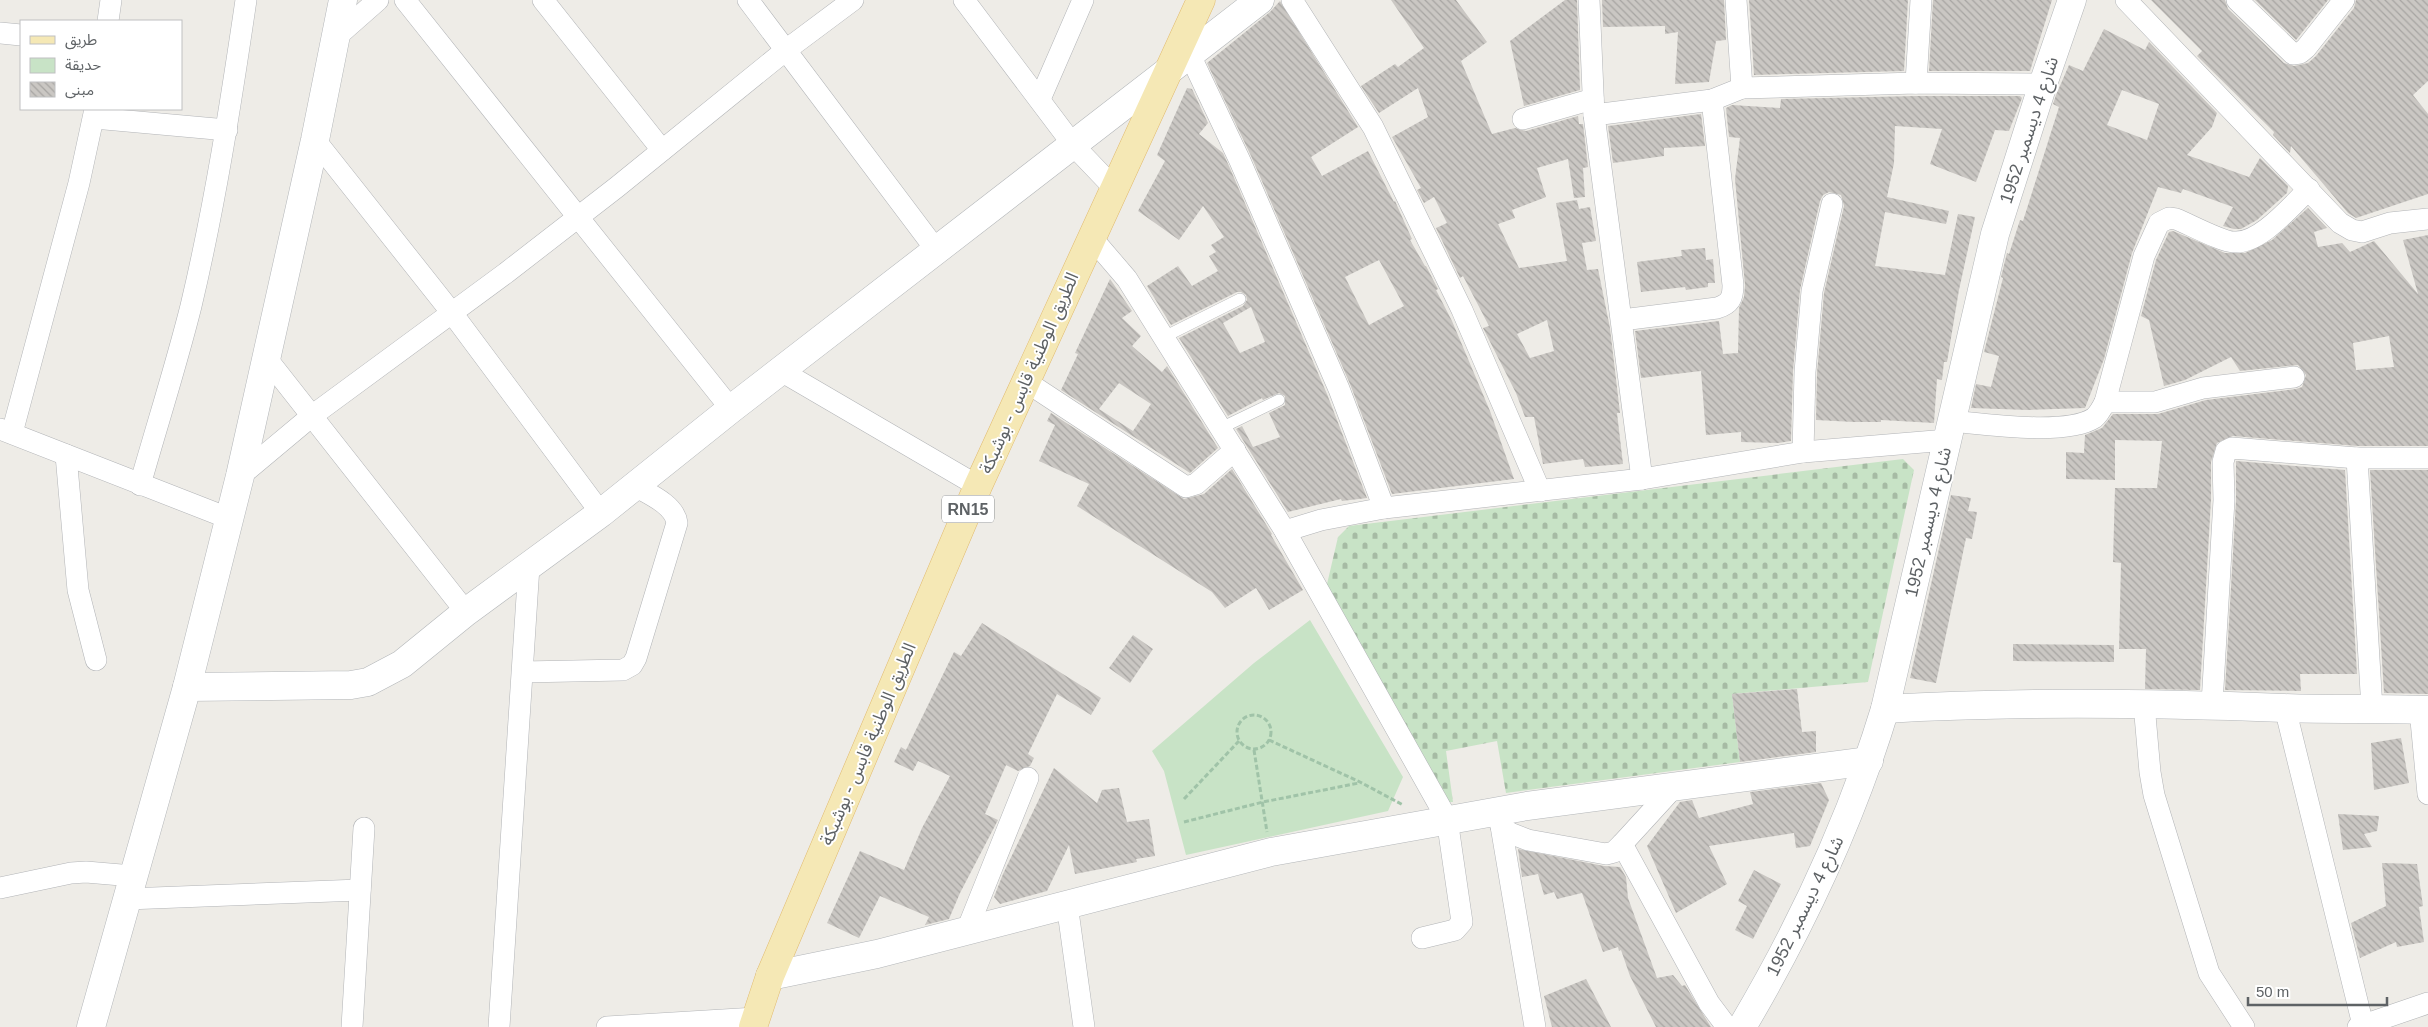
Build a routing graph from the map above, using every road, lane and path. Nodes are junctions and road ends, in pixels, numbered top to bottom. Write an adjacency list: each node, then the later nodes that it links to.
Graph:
1 (111, 0): 21 (street)
2 (246, 0): 36 (street)
3 (343, 0): 24 (street)
4 (378, 0): 24 (street)
5 (405, 0): 43 (street)
6 (543, 0): 39 (street)
7 (748, 0): 25 (street)
8 (853, 0): 25 (street)
9 (964, 0): 31 (street)
10 (1083, 0): 31 (street)
11 (1202, 0): 27 (main road, الطريق الوطنية قابس - بوشبكة / RN15)
12 (1260, 0): 26 (street)
13 (1292, 0): 72 (street)
14 (1589, 0): 33 (street)
15 (1736, 0): 30 (street)
16 (1921, 0): 28 (street)
17 (2072, 0): 29 (street, شارع 4 ديسمبر 1952)
18 (2126, 0): 41 (street)
19 (2237, 0): 20 (street)
20 (2344, 0)
21 (108, 20)
22 (0, 33): 23 (street)
23 (20, 35)
24 (336, 37): 37 (street)
25 (786, 50): 39 (street); 46 (street)
26 (1190, 54): 27 (street); 73 (street)
27 (1165, 74): 38 (street); 40 (main road, الطريق الوطنية قابس - بوشبكة / RN15)
28 (1916, 83): 29 (street); 30 (street)
29 (2042, 84): 61 (street, شارع 4 ديسمبر 1952)
30 (1742, 88): 32 (street)
31 (1040, 99): 38 (street)
32 (1712, 100): 33 (street); 49 (street)
33 (1594, 107): 35 (street); 49 (street)
34 (95, 114): 36 (street); 60 (street)
35 (1523, 119)
36 (227, 130): 69 (street)
37 (315, 140): 48 (street); 51 (street)
38 (1074, 146): 40 (street); 46 (street)
39 (662, 150): 43 (street)
40 (1116, 190): 45 (main road, الطريق الوطنية قابس - بوشبكة / RN15)
41 (2309, 190): 44 (street); 56 (street)
42 (1832, 204): 63 (street)
43 (578, 217): 48 (street); 57 (street)
44 (2428, 219)
45 (1091, 237): 50 (street); 54 (main road, الطريق الوطنية قابس - بوشبكة / RN15)
46 (937, 251): 52 (street)
47 (1240, 299): 50 (lane)
48 (452, 313): 58 (street); 74 (street)
49 (1622, 320): 68 (street)
50 (1164, 337): 59 (street)
51 (267, 359): 58 (street); 67 (street)
52 (781, 371): 57 (street); 71 (street)
53 (2294, 377): 56 (street)
54 (1025, 382): 62 (street); 71 (main road, الطريق الوطنية قابس - بوشبكة / RN15)
55 (1279, 400): 59 (lane)
56 (2105, 402): 61 (street)
57 (731, 409): 70 (street)
58 (313, 415): 67 (street); 80 (street)
59 (1221, 428): 62 (street)
60 (6, 431): 64 (street)
61 (1949, 431): 63 (street); 87 (street, شارع 4 ديسمبر 1952)
62 (1235, 450): 77 (street)
63 (1803, 452): 68 (street)
64 (66, 455): 69 (street); 81 (street)
65 (2357, 458): 66 (street); 85 (street); 88 (street)
66 (2428, 458)
67 (240, 476): 75 (street)
68 (1642, 479): 72 (street)
69 (140, 485): 75 (street)
70 (635, 486): 74 (street); 82 (street)
71 (978, 486): 112 (main road, الطريق الوطنية قابس - بوشبكة / RN15)
72 (1540, 491): 73 (street)
73 (1384, 508): 76 (street)
74 (601, 513): 79 (street)
75 (228, 518): 83 (street)
76 (1321, 520): 77 (street); 78 (street)
77 (1285, 531): 78 (street)
78 (1300, 557): 101 (street)
79 (529, 566): 80 (street); 82 (street)
80 (466, 612): 83 (street)
81 (96, 660)
82 (522, 672): 118 (street)
83 (186, 687): 106 (street)
84 (2144, 704): 85 (street); 87 (street); 124 (street)
85 (2212, 704): 86 (street)
86 (2285, 708): 88 (street); 115 (street)
87 (1885, 709): 93 (street, شارع 4 ديسمبر 1952)
88 (2372, 709): 89 (street)
89 (2424, 710): 97 (street)
90 (1269, 740): 91 (path); 92 (path); 95 (path)
91 (1239, 741): 92 (path); 98 (path)
92 (1254, 750): 99 (path)
93 (1869, 761): 96 (street); 123 (street, شارع 4 ديسمبر 1952)
94 (1028, 778): 110 (street)
95 (1360, 782): 99 (path); 101 (path)
96 (1676, 785): 100 (street); 104 (street)
97 (2428, 794)
98 (1184, 799)
99 (1263, 802): 102 (path); 105 (path)
100 (1500, 818): 101 (street); 104 (street); 121 (street)
101 (1441, 820): 105 (street); 111 (street)
102 (1184, 822)
103 (364, 828): 108 (street)
104 (1622, 844): 122 (street)
105 (1271, 852): 109 (street)
106 (130, 887): 107 (street); 108 (street); 116 (street)
107 (0, 888)
108 (360, 890): 117 (street)
109 (1067, 904): 110 (street); 120 (street)
110 (967, 930): 112 (street)
111 (1422, 938)
112 (770, 976): 114 (main road, الطريق الوطنية قابس - بوشبكة / RN15)
113 (2428, 1003): 115 (street)
114 (754, 1022): 119 (street)
115 (2360, 1026)
116 (91, 1027)
117 (352, 1027)
118 (499, 1027)
119 (607, 1027)
120 (1084, 1027)
121 (1535, 1027)
122 (1727, 1027)
123 (1742, 1027)
124 (2244, 1027)

